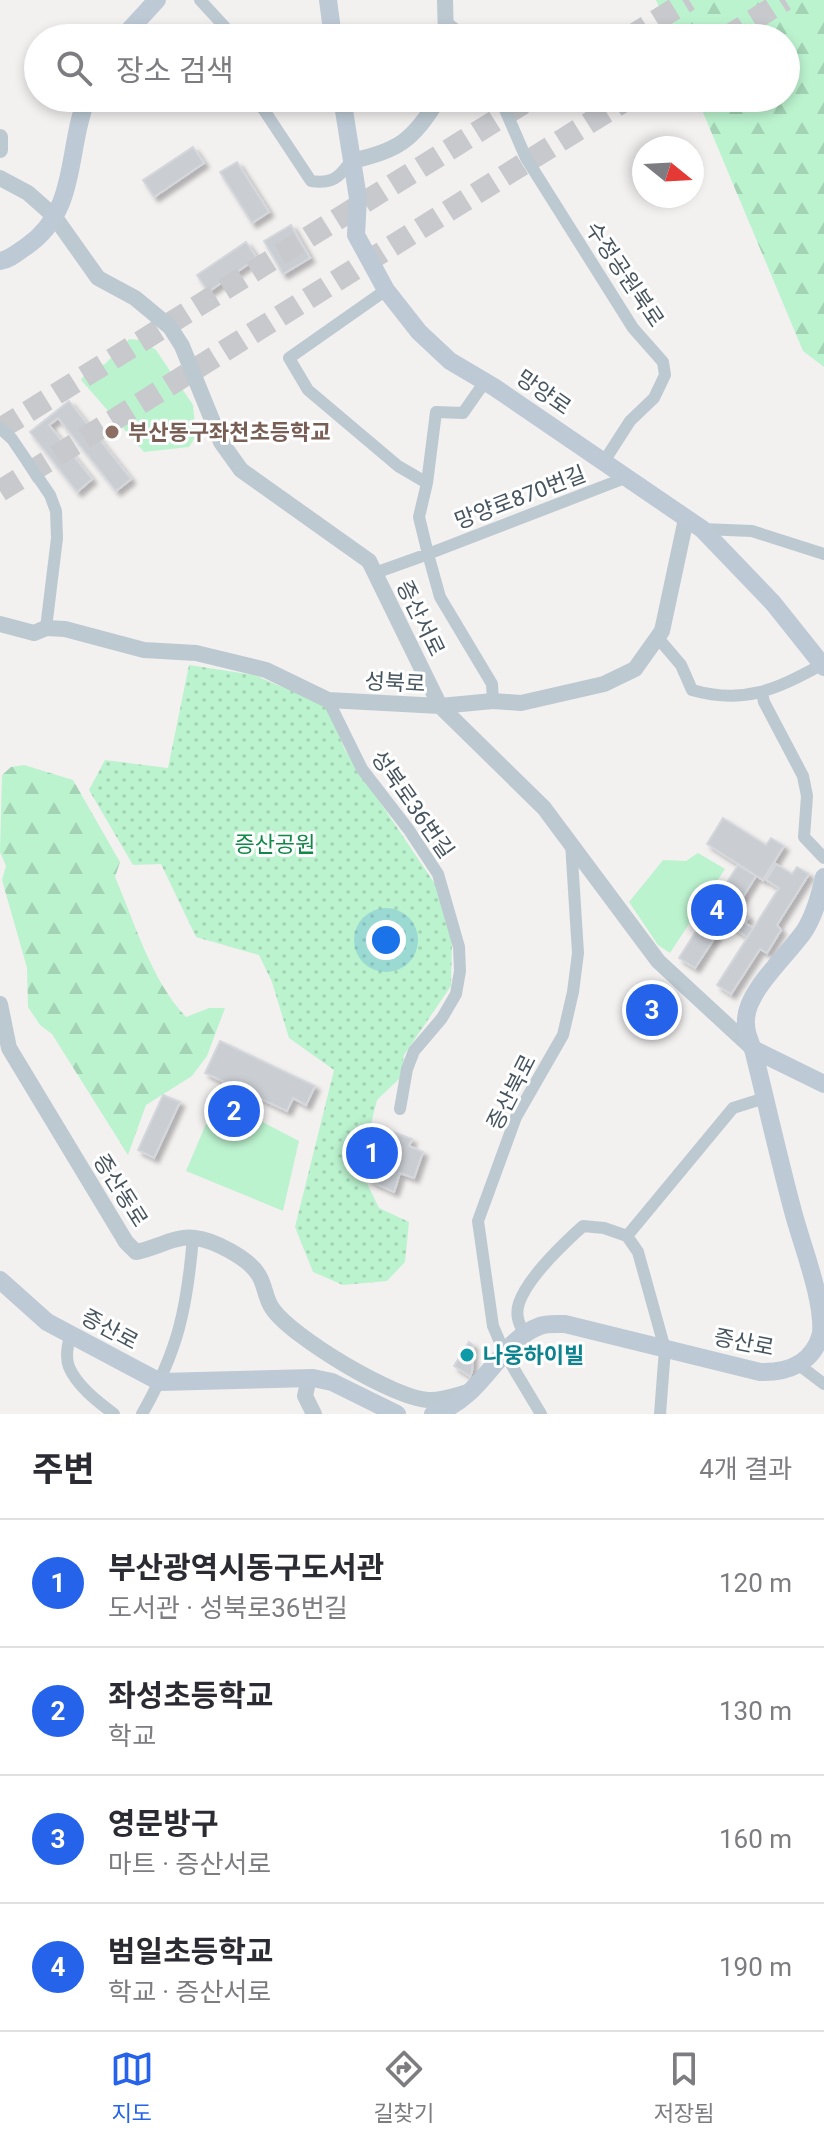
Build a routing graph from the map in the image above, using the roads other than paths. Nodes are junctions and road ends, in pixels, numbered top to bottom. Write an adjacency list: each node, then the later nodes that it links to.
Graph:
1 (157, 0): 5 (main road)
2 (200, 0): 6 (street)
3 (328, 0): 7 (main road)
4 (445, 0): 8 (street)
5 (135, 24)
6 (222, 24)
7 (331, 24)
8 (446, 24)
9 (80, 112): 18 (main road)
10 (265, 112): 16 (street)
11 (344, 112): 16 (main road, 망양로)
12 (428, 112): 16 (street)
13 (506, 112): 23 (street, 수정공원북로)
14 (0, 137): 15 (street)
15 (0, 150)
16 (351, 161): 20 (main road, 망양로)
17 (0, 178): 18 (street)
18 (54, 216): 19 (main road); 29 (street, 증산서로)
19 (0, 261)
20 (386, 290): 21 (main road, 망양로); 25 (street)
21 (484, 383): 23 (main road, 망양로); 25 (street)
22 (0, 428): 31 (street)
23 (603, 463): 24 (main road, 망양로)
24 (625, 478): 26 (main road, 망양로); 27 (street, 망양로870번길)
25 (427, 483): 27 (street)
26 (694, 524): 28 (street); 32 (street, 성북로); 33 (main road, 망양로)
27 (428, 554): 29 (street, 망양로870번길); 36 (street)
28 (824, 554)
29 (375, 573): 37 (street, 증산서로)
30 (0, 624): 31 (street, 성북로)
31 (46, 628): 35 (street, 성북로)
32 (658, 638): 34 (street); 36 (street, 성북로)
33 (823, 666): 34 (street)
34 (762, 693): 39 (street)
35 (328, 700): 37 (street, 성북로); 45 (street, 성북로36번길)
36 (493, 701): 37 (street, 성북로)
37 (440, 706): 38 (street, 증산서로)
38 (571, 843): 42 (street, 증산서로); 52 (street, 증산북로)
39 (824, 858)
40 (824, 877): 42 (main road)
41 (0, 1004): 47 (street, 증산동로)
42 (753, 1049): 43 (main road); 44 (main road, 증산로)
43 (824, 1084)
44 (765, 1098): 46 (street); 53 (main road, 증산로)
45 (400, 1109)
46 (627, 1236): 49 (street); 51 (street)
47 (193, 1237): 55 (street); 57 (street)
48 (0, 1280): 50 (main road, 증산로)
49 (524, 1333): 51 (main road, 증산로); 52 (main road)
50 (70, 1335): 55 (main road, 증산로); 58 (street)
51 (665, 1349): 53 (main road, 증산로); 64 (street)
52 (505, 1354): 57 (main road); 63 (street, 증산북로)
53 (799, 1365): 56 (street)
54 (309, 1378): 55 (main road, 증산로); 60 (street); 61 (main road, 증산로)
55 (160, 1382): 59 (street)
56 (824, 1384)
57 (474, 1390): 62 (main road)
58 (114, 1414)
59 (142, 1414)
60 (314, 1414)
61 (397, 1414)
62 (433, 1414)
63 (541, 1414)
64 (660, 1414)

